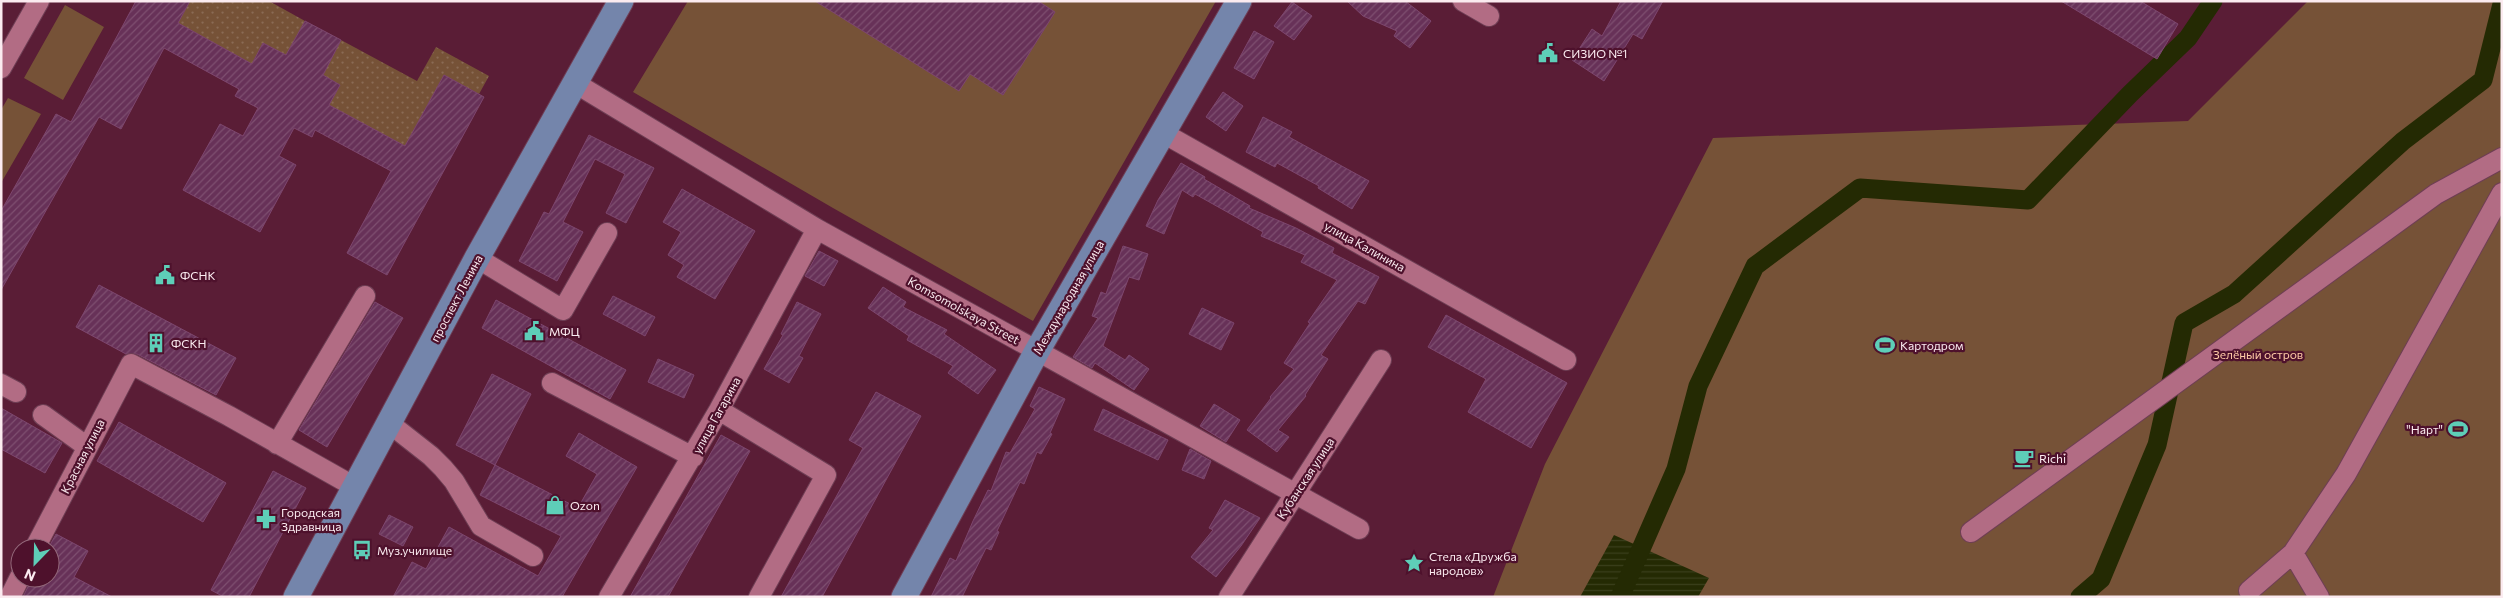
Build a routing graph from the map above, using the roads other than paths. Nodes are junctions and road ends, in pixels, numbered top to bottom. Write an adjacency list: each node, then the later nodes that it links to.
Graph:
1 (38, 1): 6 (street)
2 (621, 1): 7 (main road, проспект Ленина)
3 (1239, 1): 8 (main road, Международная улица)
4 (1463, 1): 5 (street)
5 (1490, 16)
6 (1, 68)
7 (575, 83): 11 (street, Komsomolskaya Street); 13 (main road, проспект Ленина)
8 (1163, 133): 15 (main road, Международная улица); 17 (street, улица Калинина)
9 (2502, 158): 28 (street)
10 (2502, 193): 30 (street)
11 (817, 229): 15 (street, Komsomolskaya Street); 19 (street, улица Гагарина)
12 (607, 233): 13 (street)
13 (477, 258): 21 (main road, проспект Ленина)
14 (365, 296): 22 (street)
15 (1037, 351): 26 (street, Komsomolskaya Street); 36 (main road, Международная улица)
16 (1381, 360): 26 (street, Кубанская улица)
17 (1566, 360)
18 (552, 382): 24 (street)
19 (719, 410): 24 (street, улица Гагарина); 35 (street)
20 (43, 415): 23 (street)
21 (389, 423): 25 (main road, проспект Ленина); 31 (street)
22 (277, 444): 23 (street, Красная улица); 25 (street)
23 (86, 446): 29 (street, Красная улица)
24 (693, 457): 34 (street, улица Гагарина)
25 (355, 487): 33 (main road, проспект Ленина)
26 (1295, 493): 27 (street, Komsomolskaya Street); 37 (street, Кубанская улица)
27 (1359, 529)
28 (1971, 532)
29 (40, 538)
30 (2293, 553): 32 (street); 38 (street)
31 (533, 556)
32 (2249, 591)
33 (296, 597)
34 (609, 597)
35 (759, 597)
36 (904, 597)
37 (1229, 597)
38 (2319, 597)

